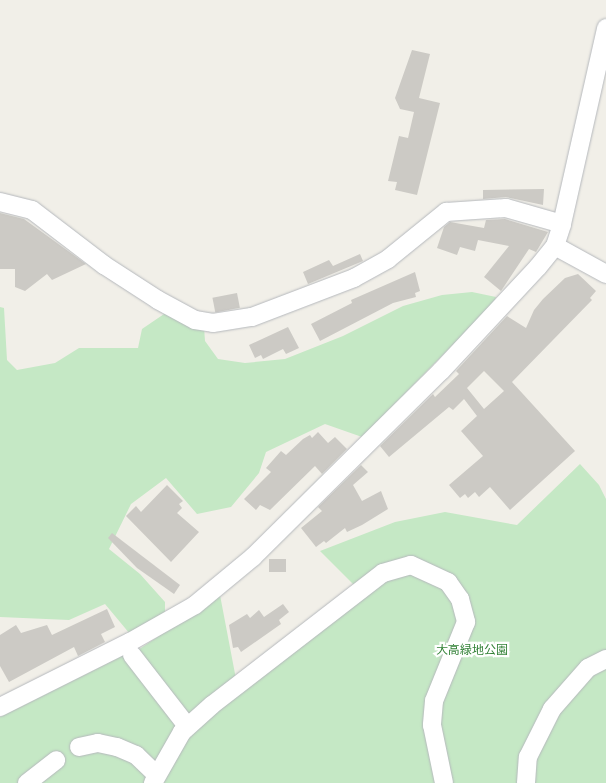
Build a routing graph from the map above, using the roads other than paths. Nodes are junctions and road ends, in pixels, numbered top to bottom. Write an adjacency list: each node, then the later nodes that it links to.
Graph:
1 (606, 28): 3 (street)
2 (0, 202): 3 (street)
3 (562, 224): 4 (street)
4 (555, 246): 5 (street); 8 (street)
5 (606, 274)
6 (132, 654): 9 (street)
7 (606, 659): 15 (street)
8 (0, 707)
9 (187, 726): 12 (street); 14 (street)
10 (79, 747): 12 (street)
11 (56, 760): 13 (street)
12 (155, 779)
13 (27, 783)
14 (444, 783)
15 (526, 783)

